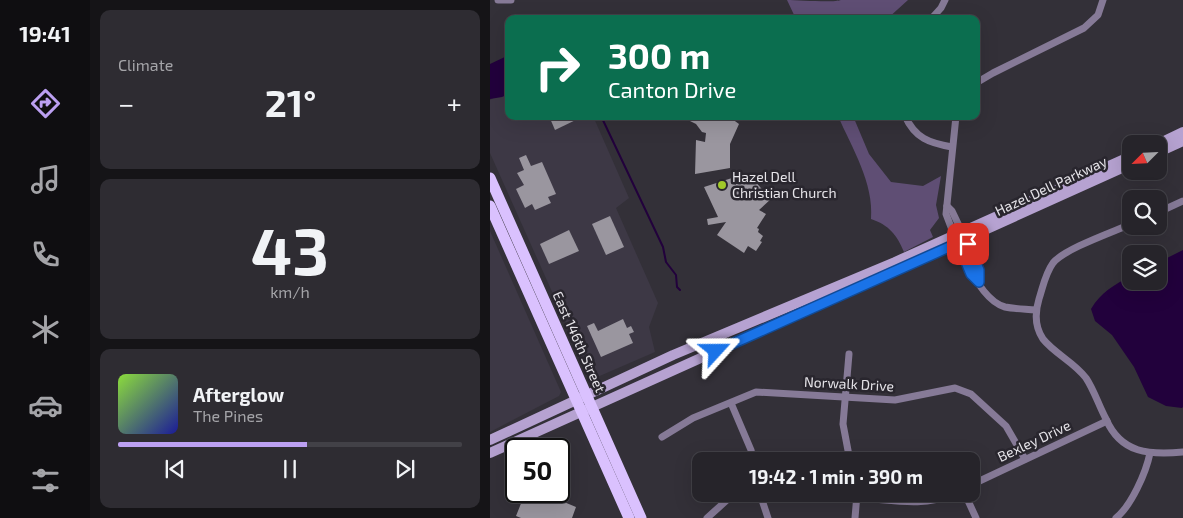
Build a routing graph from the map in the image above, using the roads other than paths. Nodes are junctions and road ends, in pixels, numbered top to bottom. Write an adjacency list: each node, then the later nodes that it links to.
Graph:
1 (498, 0): 2 (street)
2 (511, 0)
3 (945, 0): 5 (street)
4 (1103, 0): 6 (street)
5 (935, 15)
6 (980, 81)
7 (907, 120): 12 (street)
8 (955, 120): 12 (street)
9 (1183, 132): 10 (main road)
10 (1168, 139)
11 (1183, 141): 13 (main road)
12 (952, 147): 21 (street)
13 (1168, 148)
14 (1122, 160): 21 (main road, Hazel Dell Parkway)
15 (1122, 168): 21 (main road, Hazel Dell Parkway)
16 (490, 178): 24 (main road, East 146th Street)
17 (1183, 201): 19 (street)
18 (490, 206): 26 (main road, East 146th Street)
19 (1167, 208)
20 (1122, 228): 22 (street)
21 (960, 238): 22 (street); 24 (main road, Hazel Dell Parkway); 28 (main road, Hazel Dell Parkway)
22 (1036, 310): 29 (street)
23 (848, 354): 25 (street)
24 (586, 395): 26 (main road, Hazel Dell Parkway); 28 (main road, East 146th Street)
25 (844, 397): 27 (street, Norwalk Drive); 33 (street); 37 (street, Norwalk Drive)
26 (575, 400): 28 (main road, East 146th Street); 31 (main road, Hazel Dell Parkway)
27 (731, 403): 30 (street, Norwalk Drive); 32 (street)
28 (586, 409): 35 (main road, Hazel Dell Parkway); 43 (main road, East 146th Street); 44 (main road, East 146th Street)
29 (1106, 421): 36 (street); 37 (street, Bexley Drive)
30 (662, 437)
31 (490, 440)
32 (751, 452)
33 (848, 452)
34 (1183, 452): 36 (street)
35 (490, 453)
36 (1150, 453): 49 (street)
37 (1025, 459): 38 (street, Bexley Drive)
38 (980, 481)
39 (725, 502): 45 (street)
40 (763, 502): 46 (street)
41 (856, 502): 47 (street)
42 (969, 502): 48 (street)
43 (629, 518)
44 (641, 518)
45 (707, 518)
46 (768, 518)
47 (855, 518)
48 (976, 518)
49 (1116, 518)

